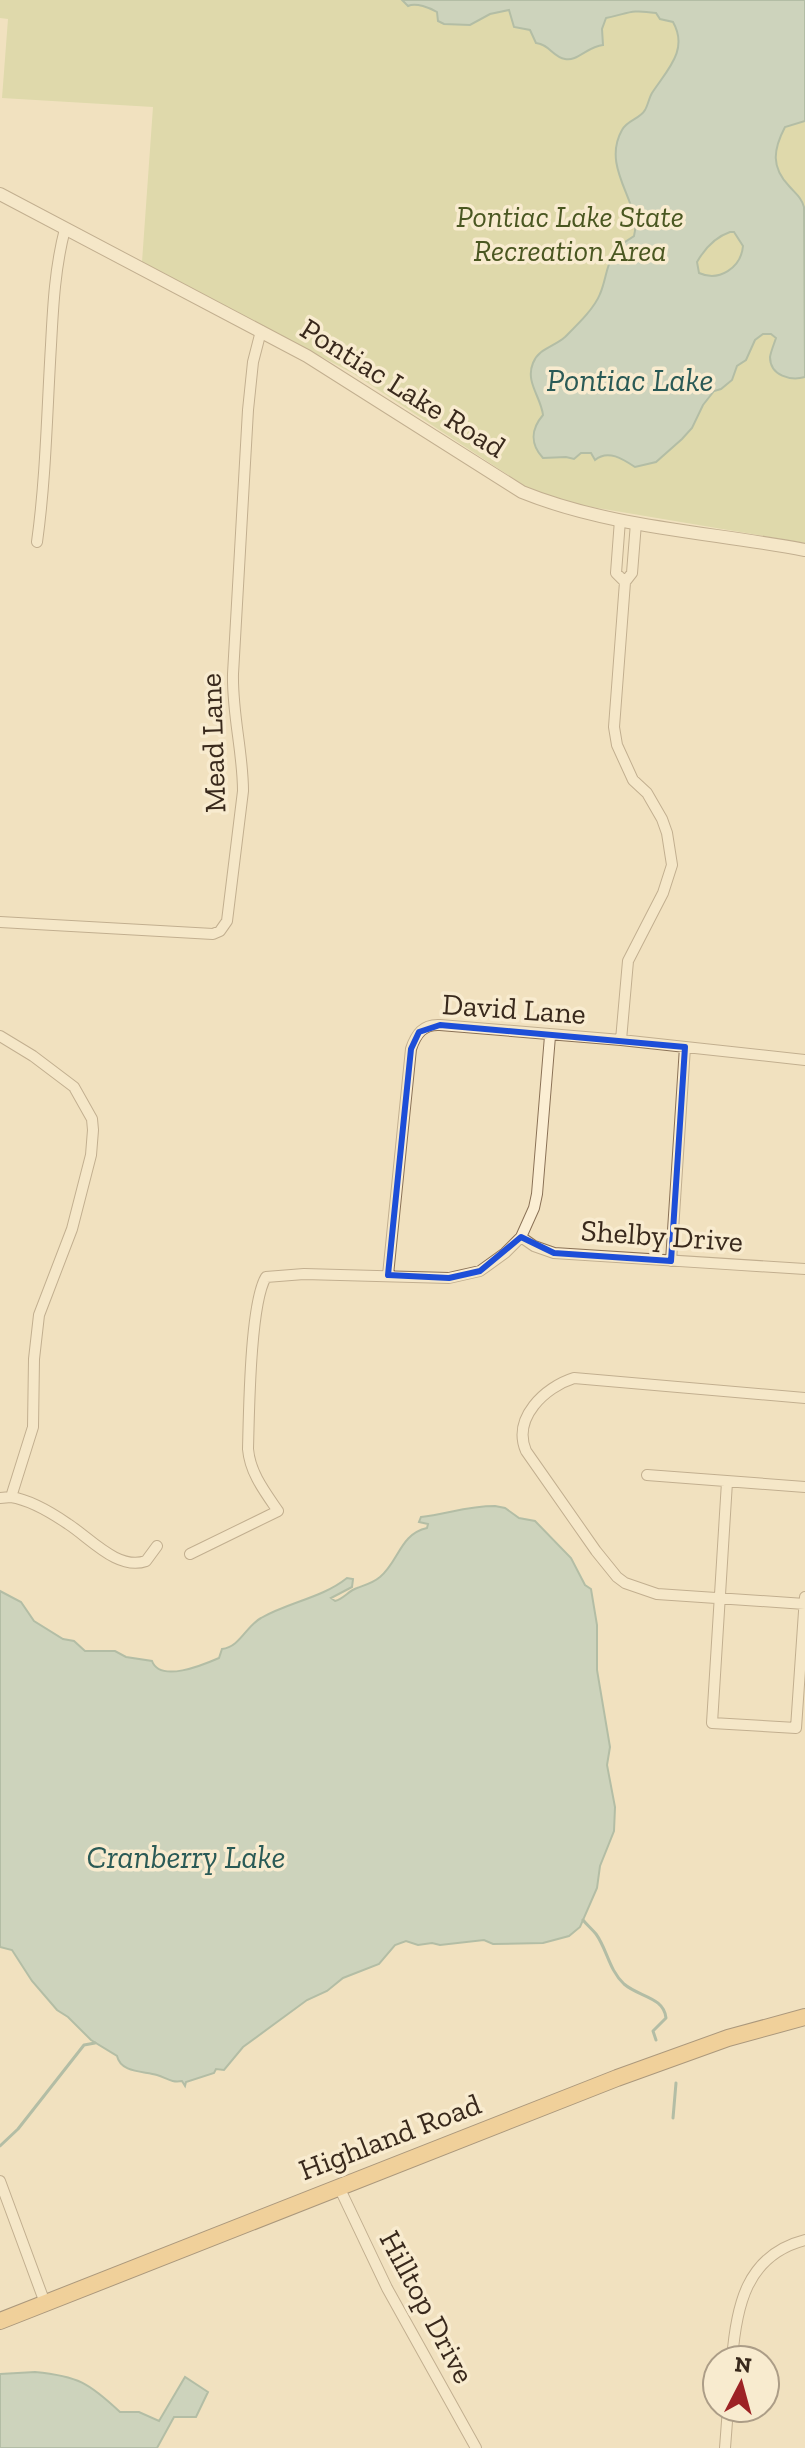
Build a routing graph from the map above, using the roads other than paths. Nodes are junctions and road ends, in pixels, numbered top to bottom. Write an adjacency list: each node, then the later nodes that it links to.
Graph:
1 (0, 194): 2 (street, Pontiac Lake Road)
2 (65, 229): 3 (street, Pontiac Lake Road); 6 (street)
3 (261, 331): 4 (street, Pontiac Lake Road); 9 (street, Mead Lane)
4 (620, 520): 5 (street, Pontiac Lake Road); 8 (street)
5 (636, 523): 7 (street, Pontiac Lake Road); 8 (street)
6 (37, 542)
7 (805, 550)
8 (625, 582): 12 (street)
9 (0, 922)
10 (0, 1036): 23 (street)
11 (550, 1036): 12 (street, David Lane); 15 (street); 18 (street, David Lane)
12 (621, 1040): 13 (street, David Lane)
13 (685, 1047): 14 (street, David Lane); 16 (street)
14 (805, 1060)
15 (521, 1237): 16 (street, Shelby Drive); 18 (street)
16 (671, 1261): 17 (street, Shelby Drive)
17 (805, 1269)
18 (388, 1275): 25 (street)
19 (805, 1398): 27 (street)
20 (647, 1475): 21 (street)
21 (727, 1482): 22 (street); 27 (street)
22 (805, 1487)
23 (6, 1497): 24 (street)
24 (157, 1546)
25 (190, 1554)
26 (805, 1597): 28 (street)
27 (719, 1598): 28 (street); 28 (street)
28 (805, 1604)
29 (805, 2017): 31 (highway, Highland Road)
30 (0, 2181): 33 (street)
31 (339, 2187): 33 (highway, Highland Road); 37 (street, Hilltop Drive)
32 (805, 2240): 35 (street)
33 (45, 2303): 34 (highway, Highland Road)
34 (0, 2321)
35 (734, 2344)
36 (727, 2424): 38 (street)
37 (476, 2448)
38 (725, 2448)

